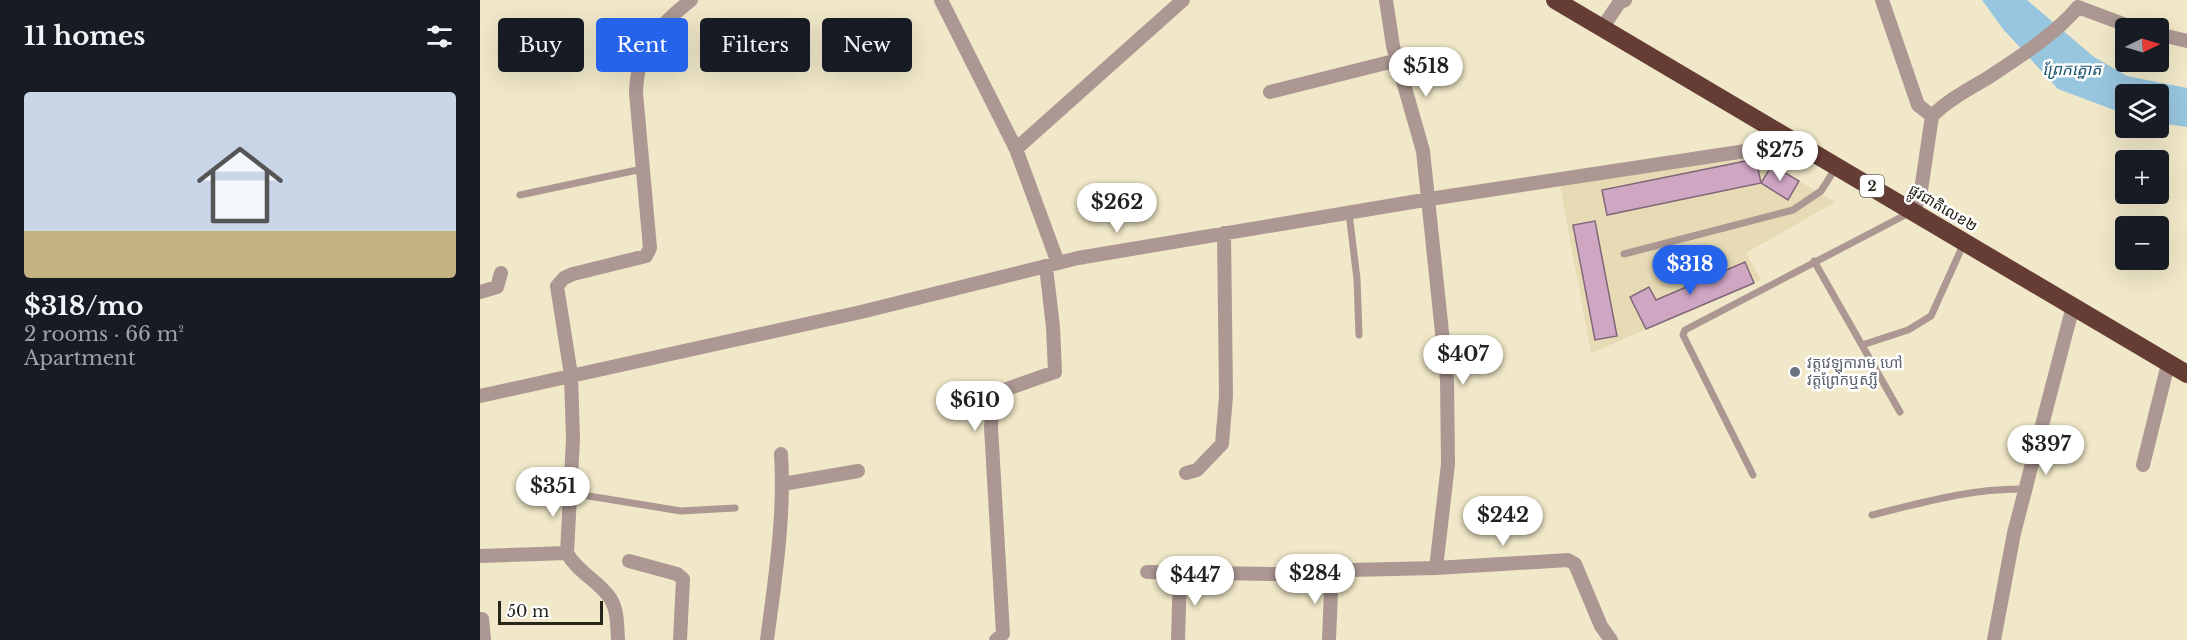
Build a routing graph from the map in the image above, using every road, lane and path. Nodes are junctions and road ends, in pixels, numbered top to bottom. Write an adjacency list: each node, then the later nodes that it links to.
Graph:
1 (691, 0): 19 (street)
2 (941, 0): 17 (street)
3 (1183, 0): 17 (street)
4 (1386, 0): 13 (street)
5 (1555, 0): 10 (highway, ផ្លូវជាតិលេខ២ / 2)
6 (1625, 0): 10 (street)
7 (1882, 0): 15 (street)
8 (2077, 4): 9 (street); 15 (street)
9 (2115, 20)
10 (1603, 27): 16 (highway, ផ្លូវជាតិលេខ២ / 2)
11 (2169, 37): 12 (street)
12 (2187, 41)
13 (1398, 60): 14 (street); 21 (street)
14 (1270, 92)
15 (1932, 116): 22 (street)
16 (1771, 129): 18 (highway, ផ្លូវជាតិលេខ២ / 2); 21 (street)
17 (1016, 149): 28 (street)
18 (1837, 166): 22 (highway, ផ្លូវជាតិលេខ២ / 2); 26 (lane)
19 (642, 169): 20 (lane); 36 (street)
20 (520, 195)
21 (1429, 200): 23 (street); 52 (street)
22 (1913, 211): 25 (highway, ផ្លូវជាតិលេខ២ / 2); 27 (lane)
23 (1349, 213): 24 (street); 32 (lane)
24 (1224, 233): 28 (street); 42 (street)
25 (1964, 243): 31 (highway, ផ្លូវជាតិលេខ២ / 2); 33 (lane)
26 (1624, 254)
27 (1814, 261): 33 (lane); 43 (lane)
28 (1052, 265): 36 (street); 57 (street)
29 (501, 273): 30 (street)
30 (480, 292)
31 (2073, 306): 34 (highway, ផ្លូវជាតិលេខ២ / 2); 45 (street)
32 (1359, 335)
33 (1862, 345): 38 (lane)
34 (2168, 364): 35 (highway, ផ្លូវជាតិលេខ២ / 2); 40 (street)
35 (2187, 374)
36 (571, 375): 37 (street); 46 (street)
37 (480, 396)
38 (1900, 412)
39 (781, 454): 44 (street)
40 (2143, 465)
41 (858, 471): 44 (street)
42 (1186, 473)
43 (1753, 475)
44 (783, 484): 61 (street)
45 (2026, 489): 48 (lane); 65 (street)
46 (570, 493): 47 (lane); 49 (street)
47 (735, 508)
48 (1872, 515)
49 (567, 553): 50 (street); 59 (street)
50 (480, 556)
51 (629, 561): 60 (street)
52 (1436, 568): 55 (street); 64 (street)
53 (1147, 572): 54 (street)
54 (1180, 572): 55 (street); 62 (street)
55 (1335, 574): 63 (street)
56 (482, 619): 58 (street)
57 (999, 637)
58 (484, 640)
59 (618, 640)
60 (680, 640)
61 (768, 640)
62 (1178, 640)
63 (1329, 640)
64 (1611, 640)
65 (1994, 640)

